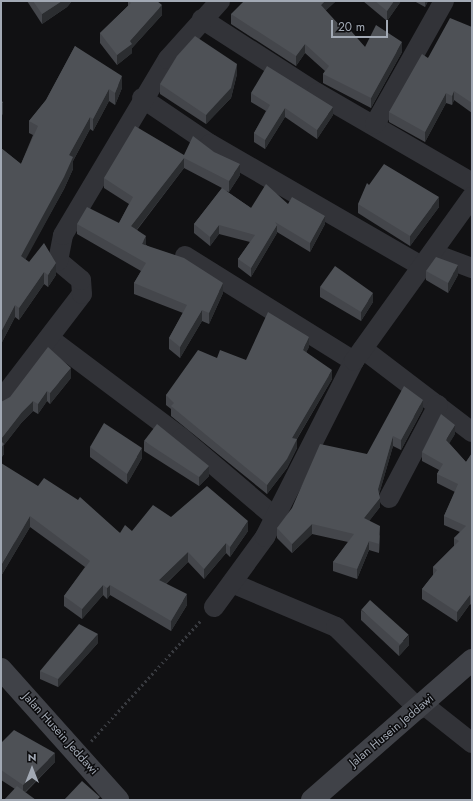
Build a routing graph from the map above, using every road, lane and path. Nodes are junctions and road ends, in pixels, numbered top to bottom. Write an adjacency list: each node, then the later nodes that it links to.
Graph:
1 (220, 1): 3 (street)
2 (444, 1): 5 (street)
3 (202, 19): 4 (street); 5 (street)
4 (142, 98): 9 (street); 11 (street)
5 (375, 124): 6 (street)
6 (472, 183)
7 (472, 197): 9 (street)
8 (185, 256): 12 (street)
9 (427, 260): 10 (street); 12 (street)
10 (472, 268)
11 (49, 338): 13 (street); 17 (street)
12 (358, 355): 14 (street); 17 (street)
13 (1, 400)
14 (438, 406): 15 (street); 16 (street)
15 (472, 432)
16 (389, 498)
17 (276, 518): 18 (street)
18 (232, 583): 19 (street); 22 (street)
19 (214, 607): 24 (path)
20 (472, 660): 22 (street, Jalan Husein Jeddawi)
21 (1, 669): 24 (street, Jalan Husein Jeddawi)
22 (421, 707): 23 (street); 26 (street, Jalan Husein Jeddawi)
23 (472, 743)
24 (79, 754): 25 (street, Jalan Husein Jeddawi)
25 (118, 800)
26 (312, 800)

